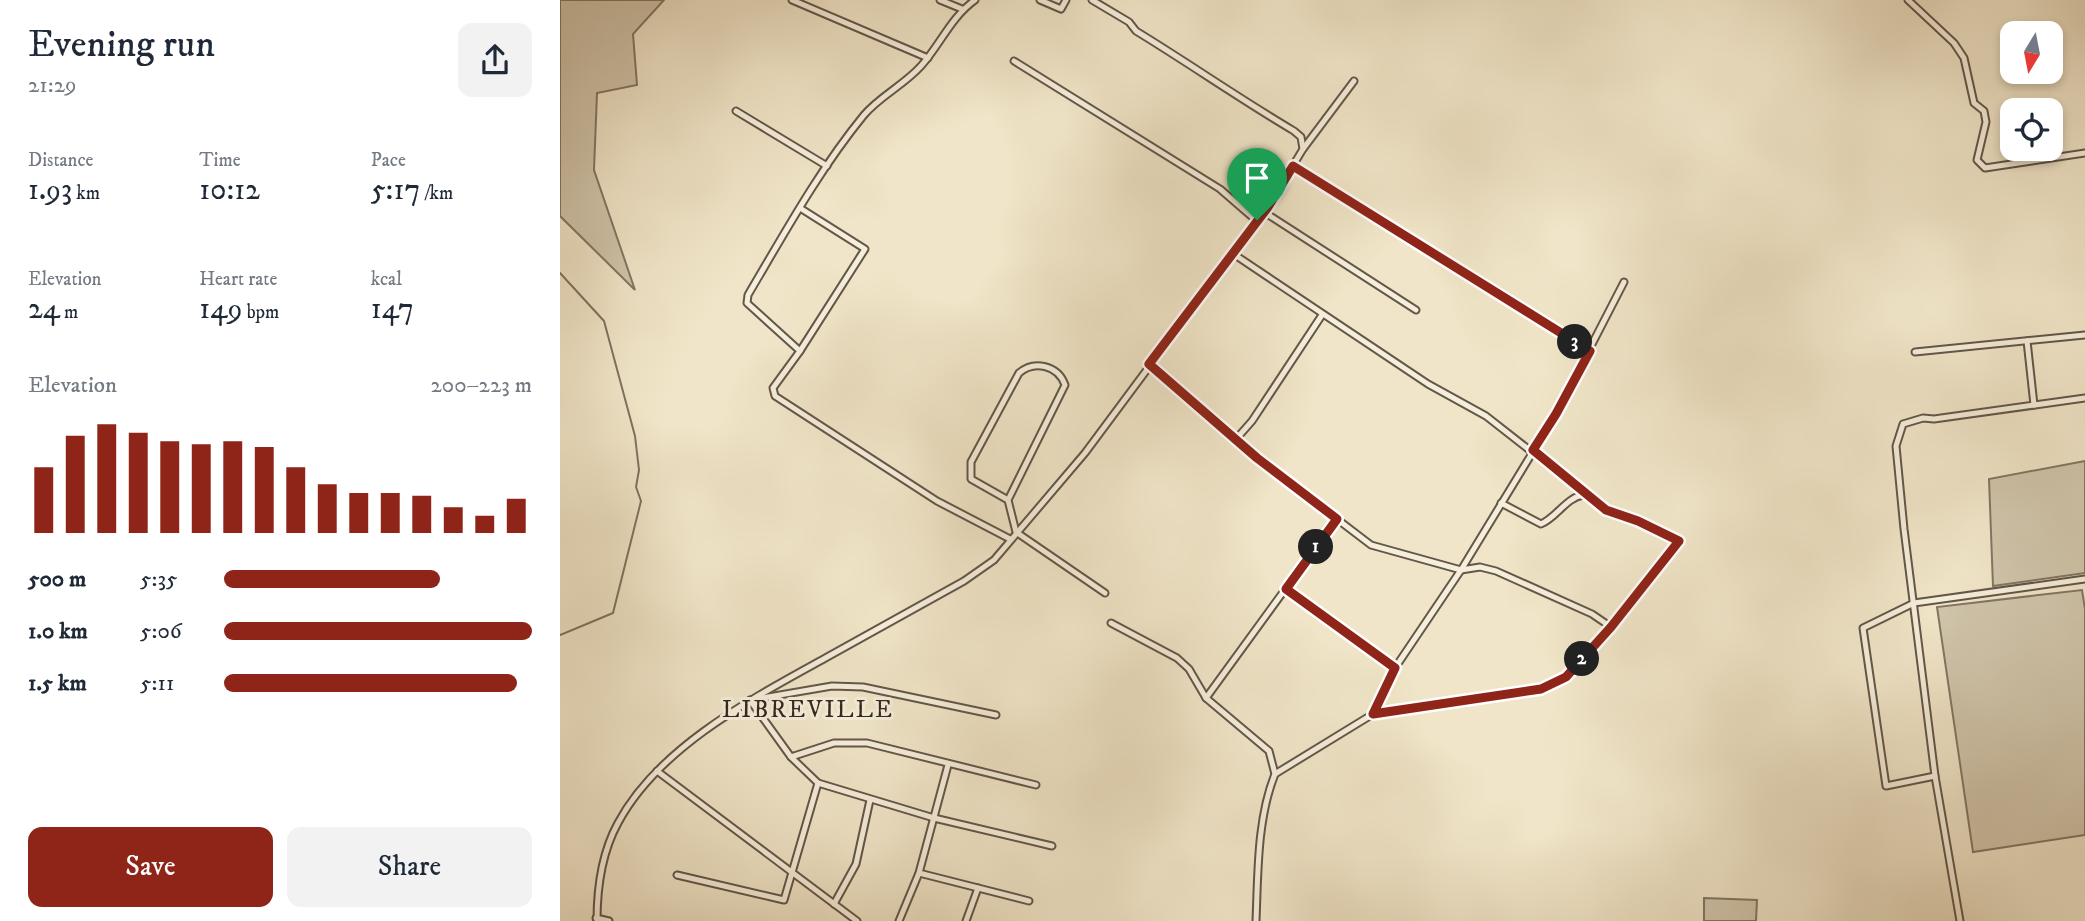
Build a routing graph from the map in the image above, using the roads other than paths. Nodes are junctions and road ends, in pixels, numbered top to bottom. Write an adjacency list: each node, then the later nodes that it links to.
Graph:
1 (792, 0): 9 (street)
2 (814, 0): 9 (street)
3 (940, 0): 10 (street)
4 (975, 0): 10 (street)
5 (1040, 0): 6 (street)
6 (1066, 0)
7 (1092, 0): 15 (street)
8 (1908, 0): 16 (street)
9 (811, 8): 11 (street)
10 (962, 9): 11 (street)
11 (928, 58): 17 (street)
12 (1014, 61): 21 (street)
13 (1354, 81): 15 (street)
14 (736, 111): 17 (street)
15 (1303, 149): 18 (street)
16 (2085, 153)
17 (827, 166): 19 (street)
18 (1293, 166): 20 (street); 29 (street)
19 (800, 208): 28 (street); 28 (street)
20 (1264, 212): 21 (street); 24 (street)
21 (1257, 220): 22 (street)
22 (1231, 253): 25 (street); 31 (street)
23 (1624, 282): 29 (street)
24 (1416, 310)
25 (1322, 315): 34 (street); 35 (street)
26 (2085, 335): 27 (street)
27 (2027, 341): 30 (street); 33 (street)
28 (800, 351): 41 (street)
29 (1590, 351): 35 (street)
30 (1915, 352)
31 (1149, 364): 34 (street); 40 (street)
32 (2085, 398): 33 (street)
33 (2034, 405): 46 (street)
34 (1237, 438): 39 (street)
35 (1533, 450): 36 (street); 38 (street)
36 (1583, 495): 38 (street); 48 (street)
37 (1008, 500): 37 (street); 40 (street)
38 (1501, 503): 42 (street)
39 (1337, 519): 42 (street); 44 (street)
40 (1016, 532): 41 (street); 45 (street)
41 (1010, 538): 51 (street)
42 (1461, 570): 48 (street); 49 (street)
43 (2085, 579): 46 (street)
44 (1286, 589): 49 (street); 50 (street)
45 (1105, 593)
46 (1914, 603): 58 (street); 58 (street)
47 (1111, 623): 50 (street)
48 (1611, 627): 52 (street)
49 (1395, 668): 52 (street)
50 (1206, 698): 57 (street)
51 (750, 700): 53 (street); 54 (street); 56 (street)
52 (1373, 714): 57 (street)
53 (996, 715)
54 (790, 757): 55 (street); 59 (street)
55 (948, 765): 60 (street); 62 (street)
56 (657, 771): 64 (street); 70 (street)
57 (1275, 774): 75 (street)
58 (1935, 776): 76 (street)
59 (818, 783): 61 (street); 64 (street)
60 (1036, 785)
61 (870, 800): 62 (street); 69 (street)
62 (934, 818): 63 (street); 65 (street)
63 (1052, 846)
64 (791, 872): 66 (street); 69 (street)
65 (919, 873): 67 (street); 73 (street)
66 (677, 875)
67 (978, 888): 68 (street); 74 (street)
68 (1029, 901)
69 (834, 904): 72 (street)
70 (597, 920): 71 (street)
71 (609, 921)
72 (857, 921)
73 (899, 921)
74 (966, 921)
75 (1256, 921)
76 (1960, 921)

